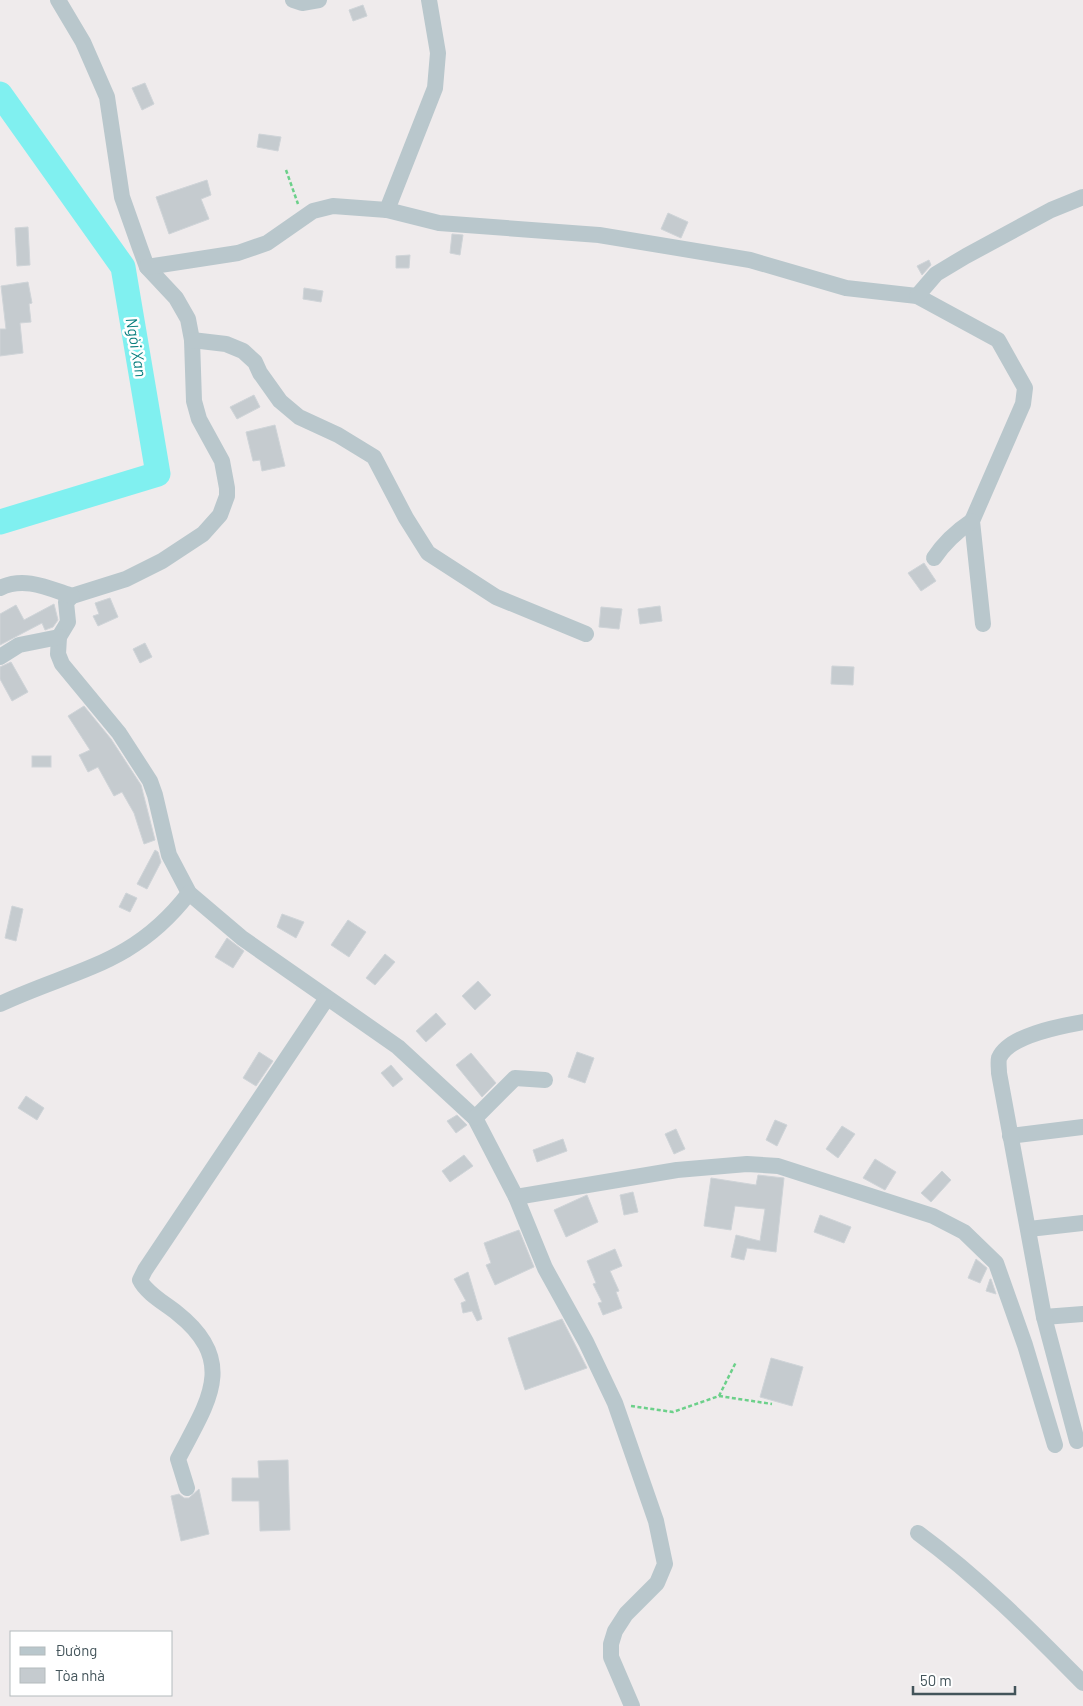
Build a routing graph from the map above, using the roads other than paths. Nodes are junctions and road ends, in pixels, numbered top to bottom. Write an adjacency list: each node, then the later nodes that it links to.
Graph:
1 (58, 0): 7 (street)
2 (293, 0): 3 (street)
3 (319, 0)
4 (429, 0): 6 (street)
5 (1083, 198): 8 (street)
6 (387, 210): 7 (street); 8 (street)
7 (147, 267): 9 (street)
8 (917, 296): 10 (street)
9 (192, 340): 13 (street); 15 (street)
10 (972, 521): 11 (street); 14 (street)
11 (934, 558)
12 (0, 588): 13 (street)
13 (72, 596): 16 (street)
14 (983, 624)
15 (586, 634)
16 (59, 637): 17 (street); 18 (street)
17 (0, 657)
18 (189, 893): 19 (street); 20 (street)
19 (327, 998): 23 (street); 33 (street)
20 (0, 1004)
21 (1083, 1022): 25 (street)
22 (545, 1080): 23 (street)
23 (475, 1118): 26 (street)
24 (1083, 1127): 25 (street)
25 (1010, 1136): 28 (street)
26 (516, 1197): 32 (street); 36 (street)
27 (1083, 1223): 28 (street)
28 (1029, 1229): 30 (street)
29 (1083, 1314): 30 (street)
30 (1044, 1317): 31 (street)
31 (1077, 1441)
32 (1055, 1445)
33 (187, 1488)
34 (918, 1533): 35 (street)
35 (1083, 1683)
36 (632, 1706)

